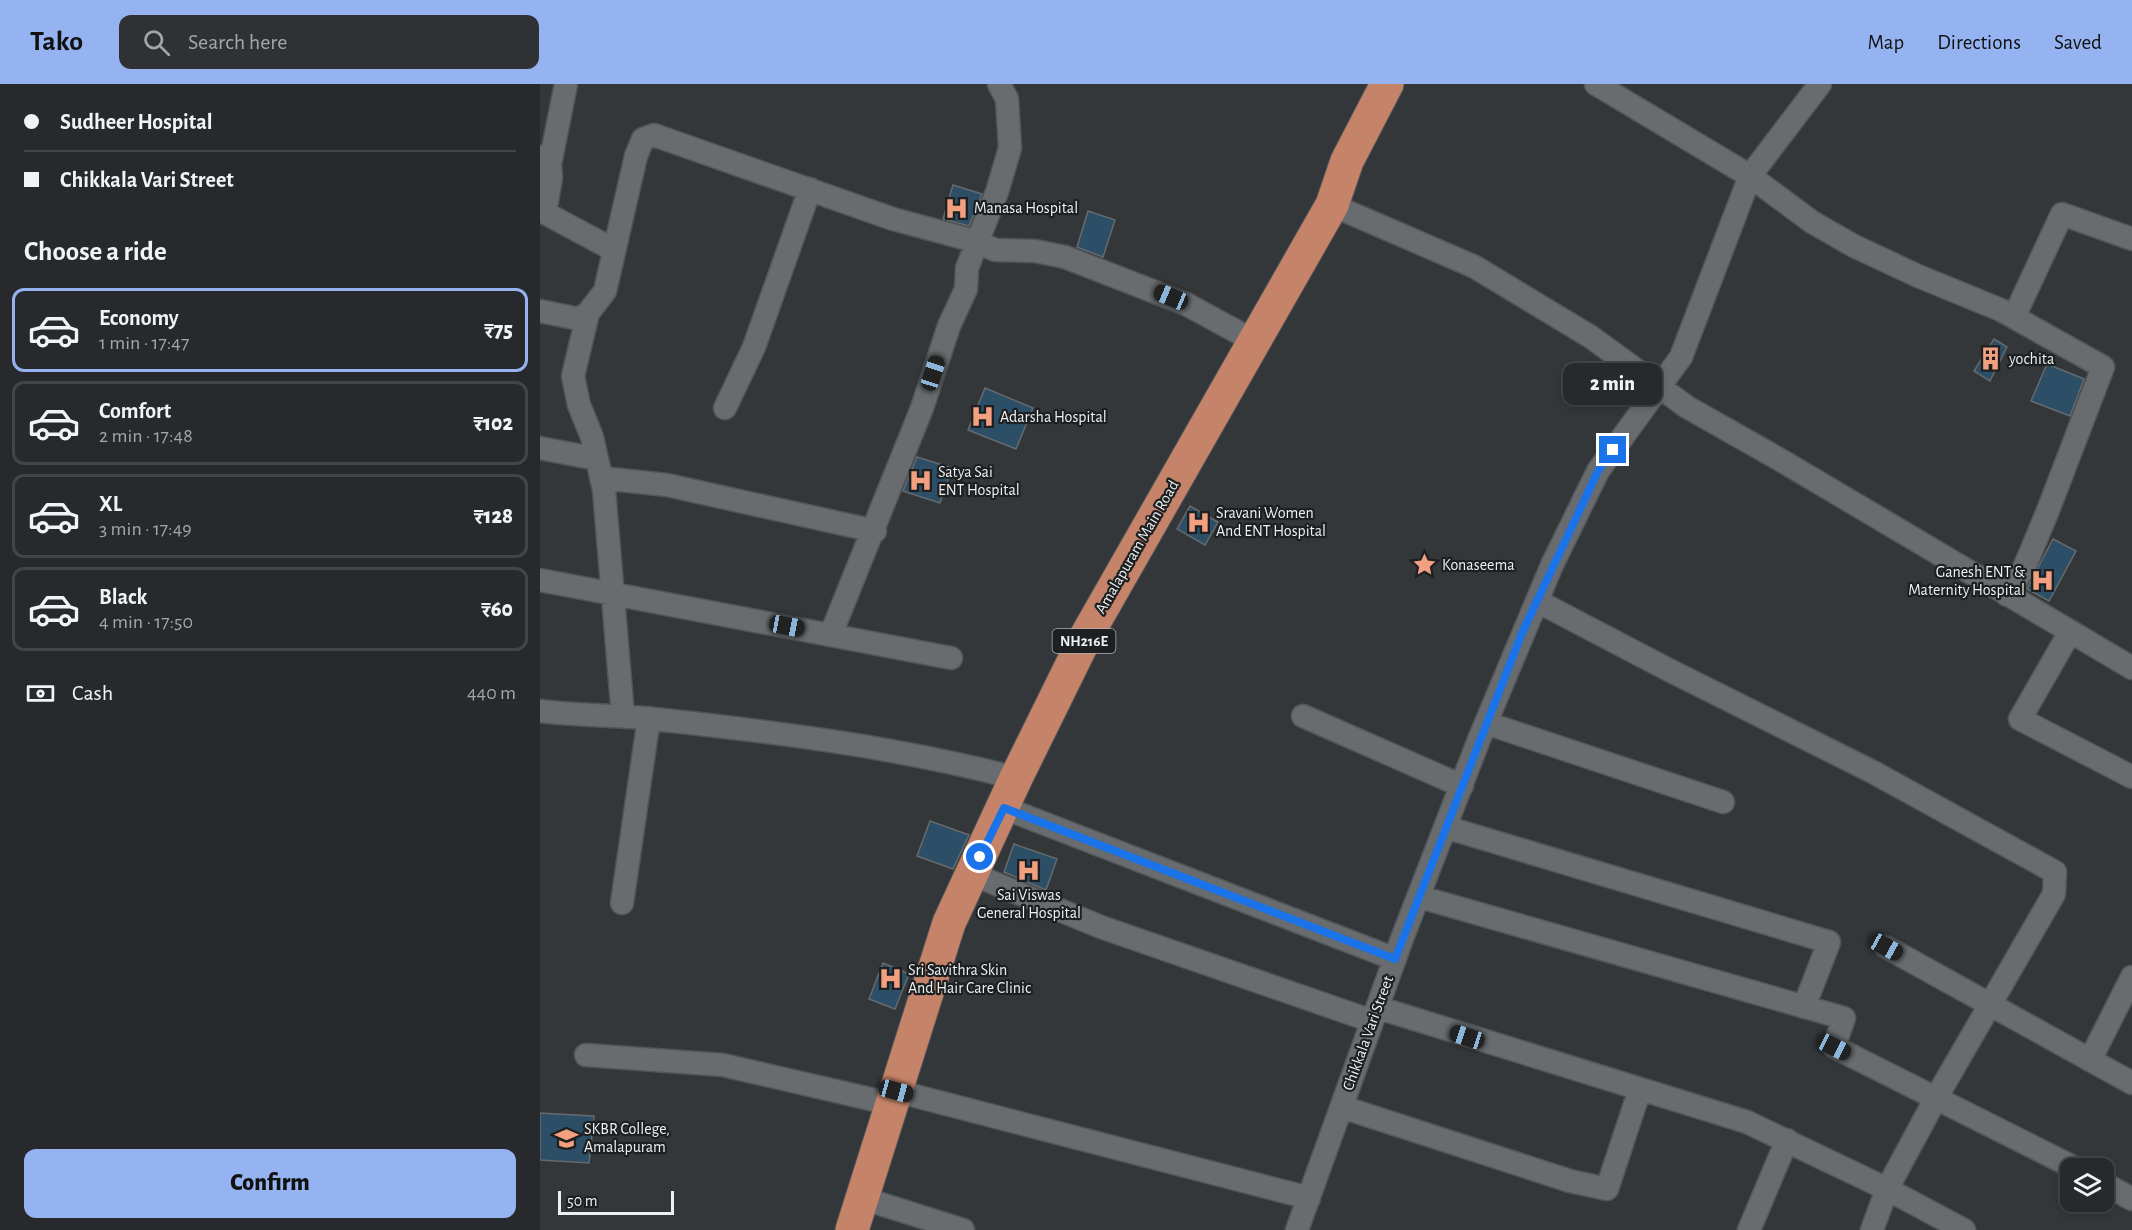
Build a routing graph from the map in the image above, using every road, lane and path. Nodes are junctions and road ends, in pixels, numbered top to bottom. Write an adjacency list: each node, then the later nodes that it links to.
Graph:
1 (566, 84): 6 (street)
2 (999, 84): 11 (street)
3 (1387, 84): 9 (highway, Amalapuram Main Road / NH216E)
4 (1596, 84): 7 (street)
5 (1820, 84): 7 (street, Chikkala Vari Street)
6 (545, 161): 12 (street)
7 (1750, 176): 15 (street); 17 (street, Chikkala Vari Street)
8 (810, 189): 11 (street); 12 (street); 18 (street)
9 (1332, 205): 16 (highway, Amalapuram Main Road / NH216E); 17 (street)
10 (2132, 239): 15 (street)
11 (978, 242): 16 (street); 21 (street)
12 (614, 250): 14 (street)
13 (540, 311): 14 (street)
14 (588, 313): 20 (street)
15 (2014, 317): 24 (street)
16 (1254, 341): 37 (highway, Amalapuram Main Road / NH216E)
17 (1660, 386): 24 (street); 25 (street, Chikkala Vari Street)
18 (725, 408)
19 (540, 448): 20 (street)
20 (599, 468): 21 (street); 23 (street)
21 (875, 531): 27 (street)
22 (540, 580): 23 (street)
23 (611, 592): 27 (street); 31 (street)
24 (2007, 595): 26 (street)
25 (1538, 601): 34 (street, Chikkala Vari Street); 46 (street)
26 (2070, 632): 29 (street); 35 (street)
27 (831, 634): 28 (street)
28 (951, 658)
29 (2132, 668)
30 (540, 711): 31 (street)
31 (623, 716): 33 (street)
32 (1303, 716): 36 (street)
33 (650, 718): 37 (street); 42 (street)
34 (1486, 723): 36 (street, Chikkala Vari Street); 38 (street)
35 (2132, 777)
36 (1462, 786): 39 (street, Chikkala Vari Street)
37 (1010, 793): 40 (highway, Amalapuram Main Road / NH216E); 44 (street)
38 (1723, 802)
39 (1445, 828): 41 (street, Chikkala Vari Street); 47 (street)
40 (972, 874): 48 (street); 53 (highway, Amalapuram Main Road / NH216E)
41 (1420, 897): 44 (street, Chikkala Vari Street); 47 (street)
42 (622, 903)
43 (1886, 947): 46 (street)
44 (1395, 959): 48 (street, Chikkala Vari Street)
45 (2132, 977): 50 (street)
46 (1990, 1005): 50 (street); 54 (street)
47 (1804, 1007): 54 (street)
48 (1376, 1014): 52 (street); 55 (street, Chikkala Vari Street)
49 (586, 1055): 53 (street)
50 (2090, 1060): 51 (street)
51 (2132, 1083)
52 (1640, 1089): 55 (street); 56 (street)
53 (894, 1097): 60 (highway, Amalapuram Main Road / NH216E); 61 (street)
54 (1936, 1098): 57 (street); 59 (street)
55 (1342, 1107): 61 (street, Chikkala Vari Street)
56 (1787, 1140): 59 (street); 66 (street)
57 (2060, 1160)
58 (2114, 1189): 62 (street)
59 (1887, 1190): 67 (street); 68 (street)
60 (862, 1198): 63 (highway, Amalapuram Main Road / NH216E); 64 (street)
61 (1309, 1198): 65 (street, Chikkala Vari Street)
62 (2132, 1199)
63 (852, 1230)
64 (963, 1230)
65 (1297, 1230)
66 (1749, 1230)
67 (1872, 1230)
68 (1964, 1230)

